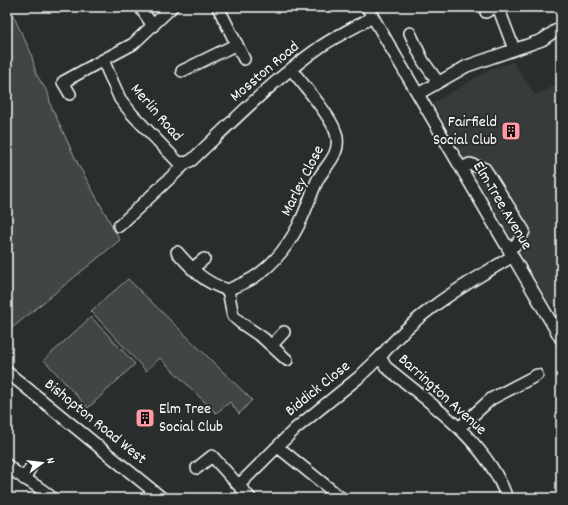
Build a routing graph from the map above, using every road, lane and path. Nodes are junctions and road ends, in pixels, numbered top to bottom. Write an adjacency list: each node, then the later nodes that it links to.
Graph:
1 (140, 7): 6 (street)
2 (172, 7): 6 (street)
3 (218, 7): 9 (street)
4 (493, 9): 10 (street)
5 (370, 12): 13 (street, Mosston Road); 17 (street, Elm Tree Avenue)
6 (153, 26): 12 (street)
7 (561, 27): 10 (street)
8 (410, 33): 15 (street)
9 (237, 44): 11 (street); 14 (street)
10 (514, 49): 15 (street)
11 (244, 58)
12 (103, 60): 16 (street); 18 (street, Merlin Road)
13 (291, 69): 18 (street, Mosston Road); 25 (street, Marley Close)
14 (182, 71)
15 (438, 82): 17 (street)
16 (70, 94)
17 (418, 94): 19 (street, Elm Tree Avenue)
18 (182, 163): 20 (street, Mosston Road)
19 (461, 168): 22 (street, Elm Tree Avenue); 22 (street, Barrington Avenue)
20 (119, 226)
21 (177, 252): 24 (street)
22 (511, 253): 27 (street, Elm Tree Avenue); 29 (street, Barrington Avenue)
23 (204, 259): 24 (street)
24 (192, 269): 25 (street)
25 (228, 290): 28 (street)
26 (284, 332): 28 (street)
27 (561, 339)
28 (272, 345): 30 (street)
29 (380, 357): 33 (street, Barrington Avenue); 34 (street, Biddick Close)
30 (287, 360)
31 (7, 372): 41 (street, Bishopton Road West)
32 (537, 375): 33 (street)
33 (459, 428): 44 (street, Barrington Avenue)
34 (278, 447): 39 (street, Biddick Close); 43 (street)
35 (7, 465): 38 (street)
36 (31, 467): 38 (street)
37 (197, 468): 39 (street)
38 (24, 479): 40 (street)
39 (238, 485): 42 (street)
40 (52, 498)
41 (162, 498)
42 (250, 498)
43 (341, 498)
44 (507, 498)

